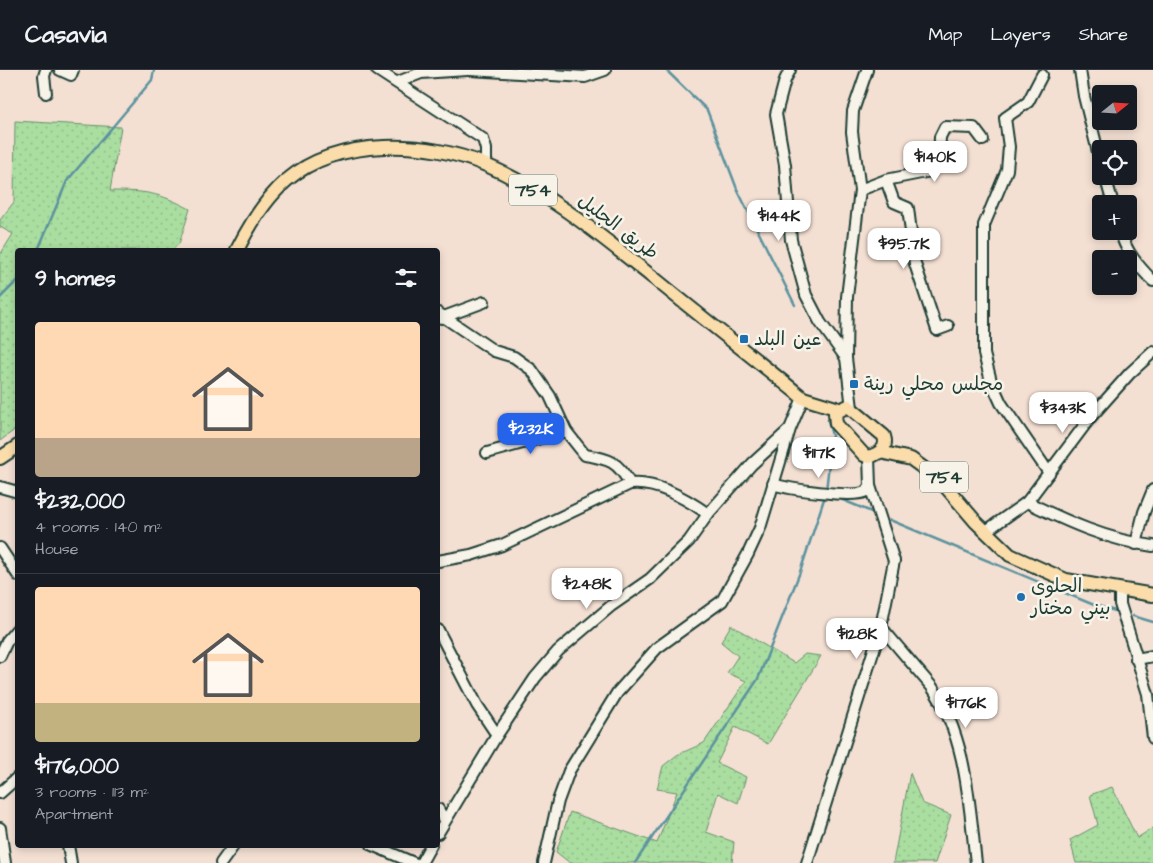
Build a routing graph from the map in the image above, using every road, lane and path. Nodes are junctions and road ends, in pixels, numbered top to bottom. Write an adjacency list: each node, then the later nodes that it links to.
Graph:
1 (46, 70): 14 (street)
2 (60, 70): 3 (street)
3 (73, 70)
4 (377, 70): 13 (street)
5 (469, 70): 10 (street); 11 (street)
6 (605, 70): 11 (street)
7 (790, 70): 27 (street)
8 (867, 70): 19 (street)
9 (1080, 70): 16 (street)
10 (421, 71): 13 (street)
11 (536, 71)
12 (1042, 75): 37 (street)
13 (398, 82): 17 (street)
14 (46, 94)
15 (982, 140): 18 (street)
16 (1095, 140)
17 (486, 165): 21 (main road, طريق الجليل / 754); 28 (main road, طريق الجليل / 754)
18 (886, 180): 19 (street); 25 (street)
19 (860, 190): 27 (street)
20 (1123, 240): 22 (street)
21 (238, 248)
22 (1153, 281)
23 (484, 302): 24 (street)
24 (440, 317): 32 (street)
25 (948, 326)
26 (1153, 352): 37 (street)
27 (846, 358): 29 (street)
28 (807, 400): 30 (main road, طريق الجليل / 754); 31 (street)
29 (852, 408): 30 (main road); 34 (main road)
30 (837, 415): 34 (main road)
31 (790, 429): 39 (street); 45 (street)
32 (566, 431): 35 (street); 38 (street)
33 (15, 448): 36 (main road)
34 (878, 450): 40 (street); 46 (main road, 754)
35 (487, 453)
36 (0, 458)
37 (1049, 472): 44 (street)
38 (630, 484): 45 (street); 50 (street)
39 (772, 484): 40 (street); 77 (street)
40 (870, 486): 54 (street)
41 (0, 488): 43 (street)
42 (1153, 490): 47 (street)
43 (15, 491)
44 (1027, 502): 46 (street); 47 (street)
45 (708, 514): 60 (street)
46 (986, 531): 52 (main road, 754)
47 (1136, 544): 48 (street)
48 (1153, 546)
49 (0, 548): 51 (street)
50 (440, 560)
51 (15, 570)
52 (1120, 589): 53 (main road, 754); 59 (street)
53 (1153, 594)
54 (881, 627): 78 (street); 79 (street)
55 (15, 632): 57 (street)
56 (440, 634): 60 (street)
57 (0, 656)
58 (1153, 656): 59 (street)
59 (1136, 660): 61 (street)
60 (497, 735): 65 (street)
61 (1153, 738)
62 (15, 780): 63 (street)
63 (0, 793)
64 (440, 813): 65 (street)
65 (444, 820): 67 (street)
66 (0, 828): 72 (street)
67 (440, 829)
68 (68, 848): 73 (street)
69 (232, 848): 74 (street)
70 (379, 848): 75 (street)
71 (429, 848): 76 (street)
72 (5, 863)
73 (71, 863)
74 (221, 863)
75 (414, 863)
76 (421, 863)
77 (544, 863)
78 (807, 863)
79 (976, 863)

